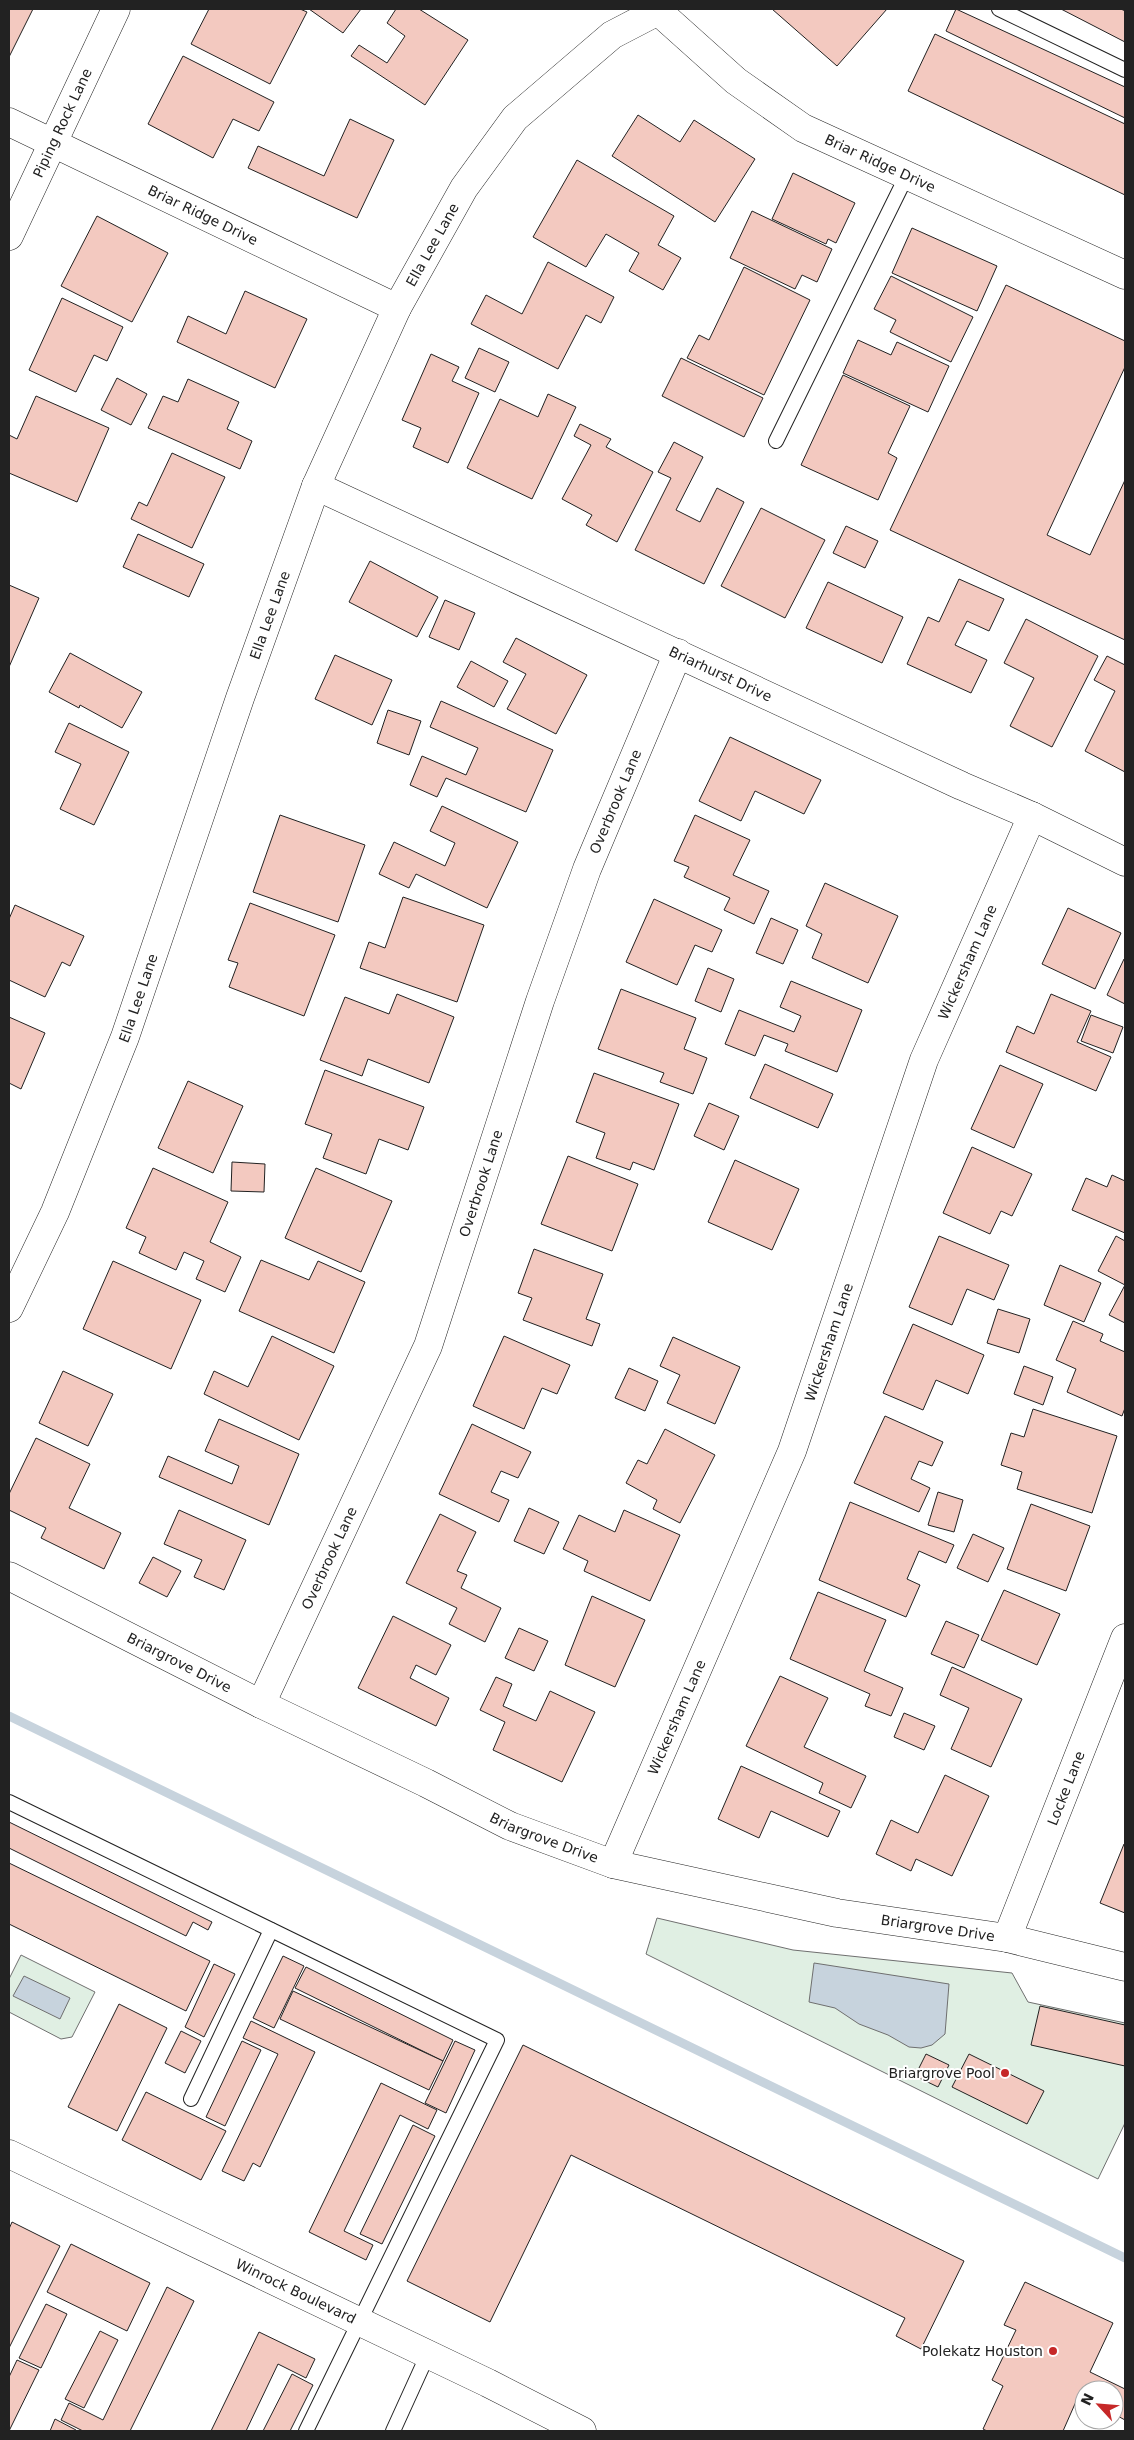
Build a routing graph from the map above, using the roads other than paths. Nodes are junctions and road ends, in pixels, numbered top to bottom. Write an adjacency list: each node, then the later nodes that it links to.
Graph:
1 (116, 9): 6 (street, Piping Rock Lane)
2 (999, 9): 4 (lane)
3 (660, 10): 7 (street, Briar Ridge Drive); 10 (street, Ella Lee Lane)
4 (1125, 70)
5 (9, 122): 6 (street, Briar Ridge Drive)
6 (51, 143): 8 (street, Piping Rock Lane); 10 (street, Briar Ridge Drive)
7 (907, 175): 9 (street, Briar Ridge Drive); 11 (lane)
8 (9, 236)
9 (1125, 275)
10 (397, 308): 12 (street, Ella Lee Lane)
11 (776, 442)
12 (316, 486): 13 (street, Briarhurst Drive); 16 (street, Ella Lee Lane)
13 (678, 652): 14 (street, Briarhurst Drive); 19 (street, Overbrook Lane)
14 (1032, 816): 15 (street, Briarhurst Drive); 21 (street, Wickersham Lane)
15 (1125, 862)
16 (9, 1308)
17 (9, 1576): 19 (street, Briargrove Drive)
18 (1125, 1638): 23 (street, Locke Lane)
19 (261, 1704): 21 (street, Briargrove Drive)
20 (9, 1802): 22 (lane)
21 (613, 1864): 23 (street, Briargrove Drive)
22 (271, 1930): 25 (lane); 27 (lane)
23 (1007, 1938): 24 (street, Briargrove Drive)
24 (1125, 1967)
25 (191, 2099)
26 (9, 2154): 27 (street, Winrock Boulevard)
27 (361, 2322): 28 (street, Winrock Boulevard); 29 (lane)
28 (428, 2354): 30 (lane); 31 (street, Winrock Boulevard)
29 (306, 2431)
30 (393, 2431)
31 (582, 2431)

